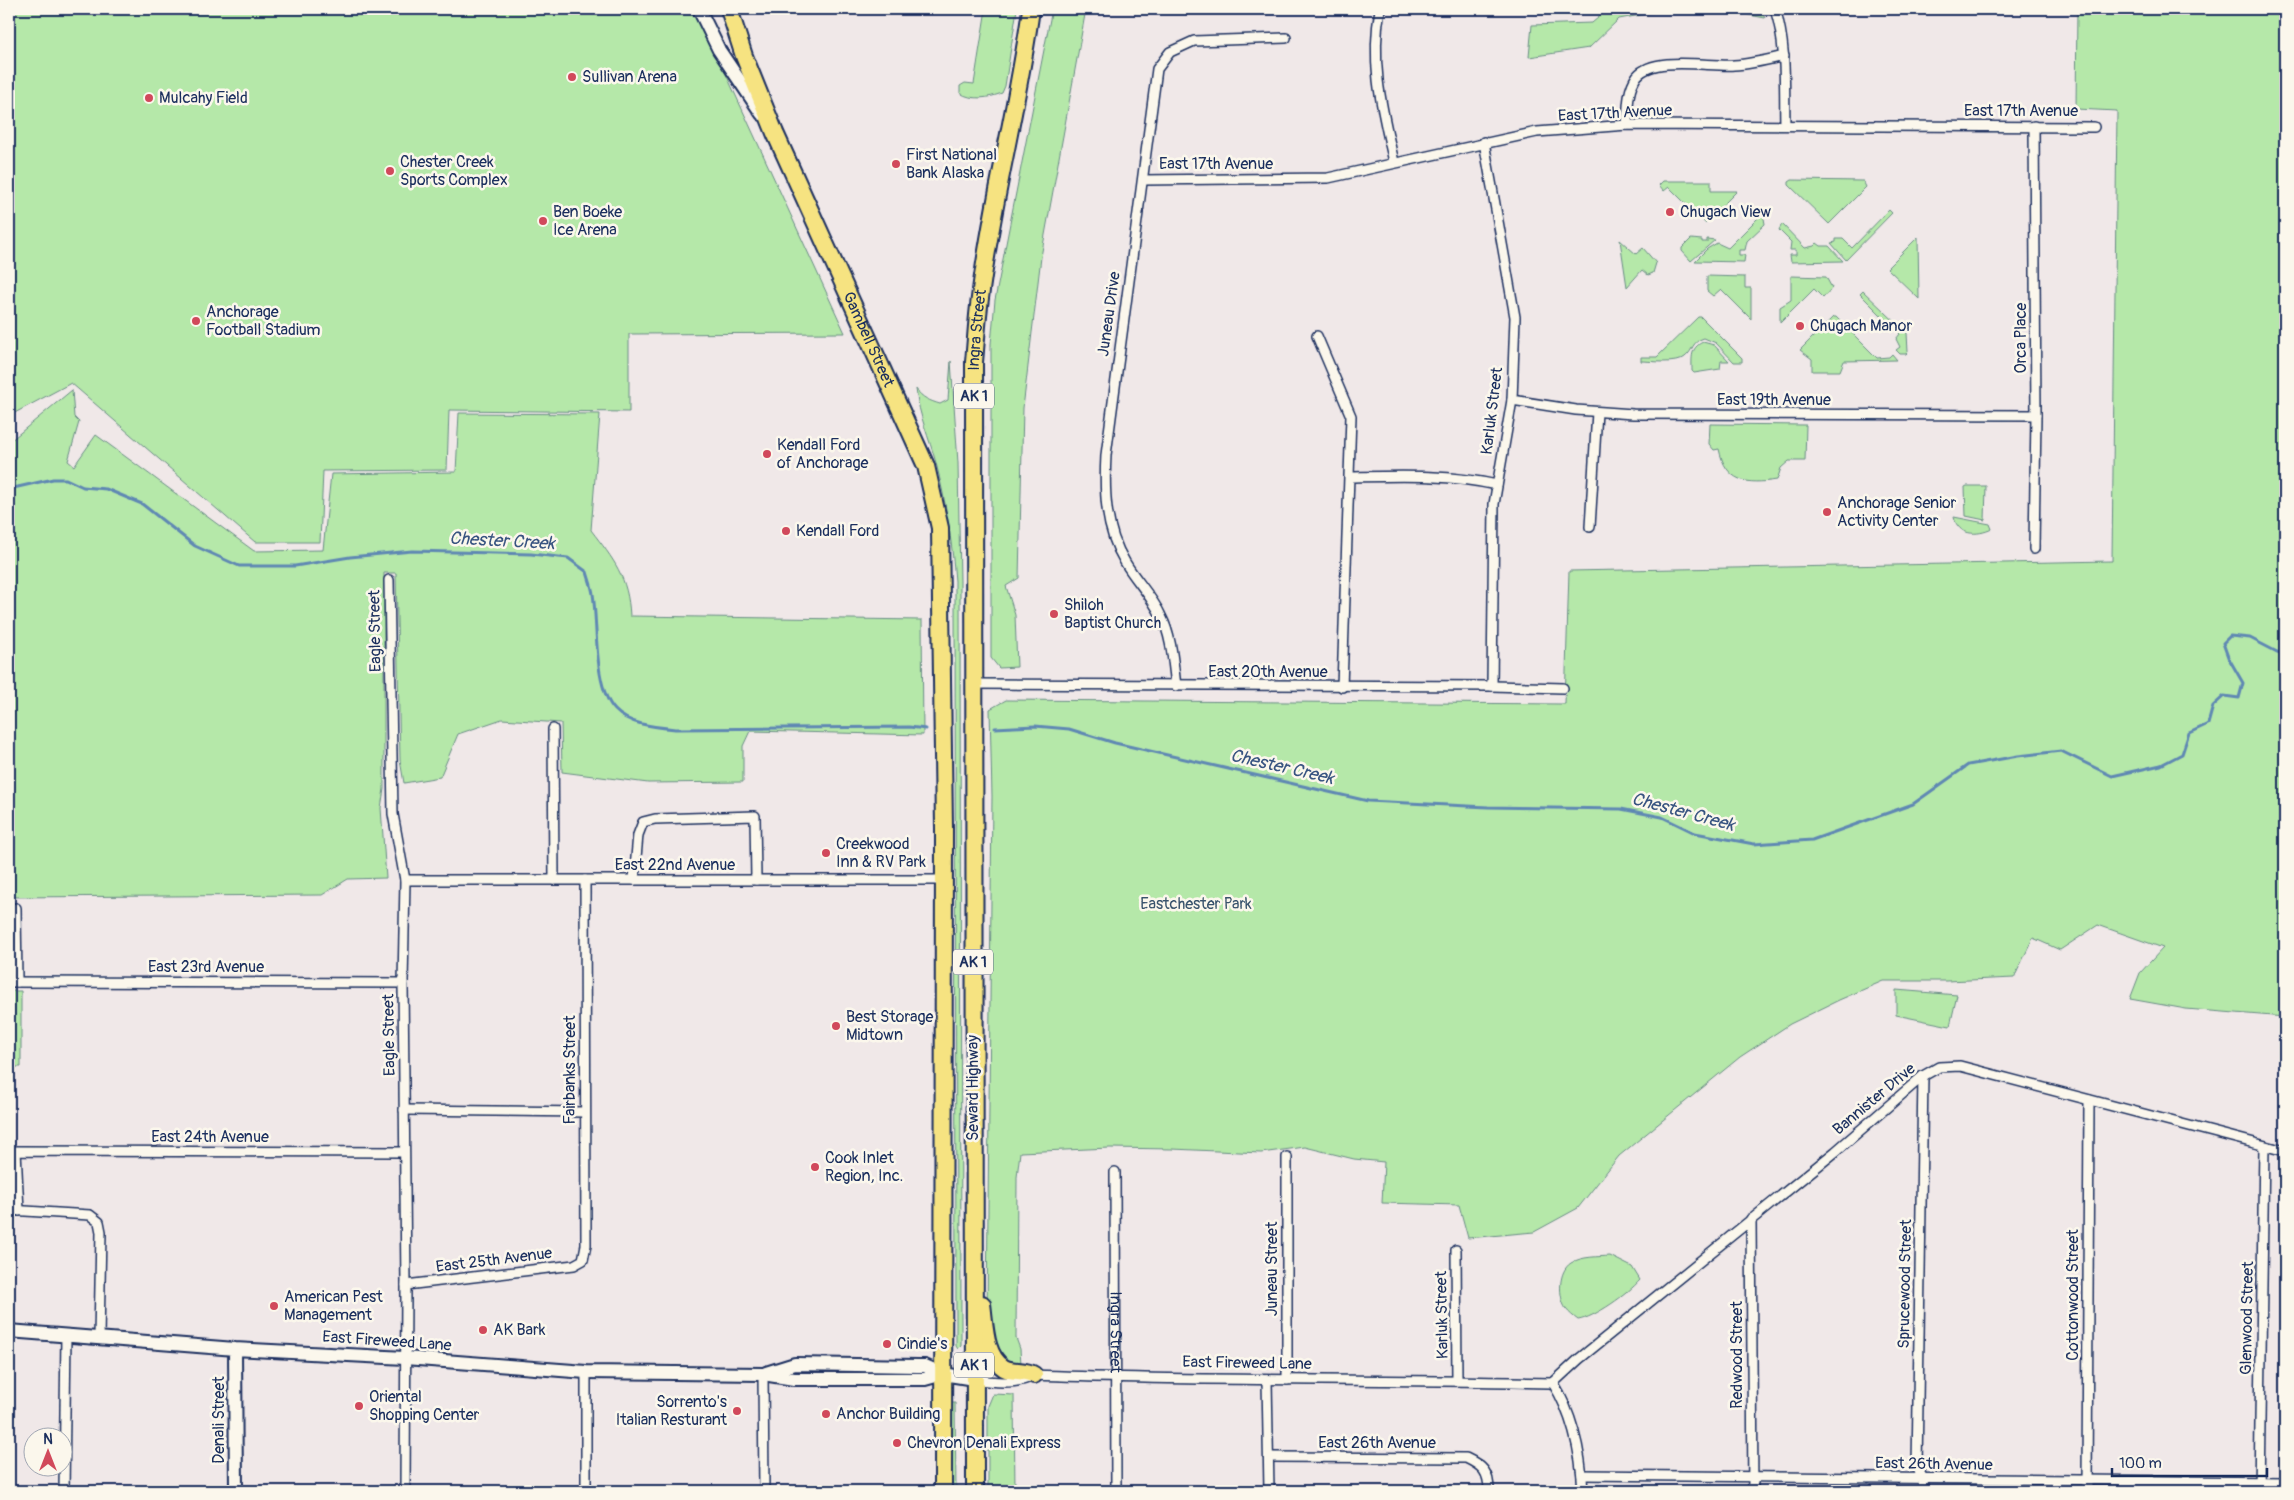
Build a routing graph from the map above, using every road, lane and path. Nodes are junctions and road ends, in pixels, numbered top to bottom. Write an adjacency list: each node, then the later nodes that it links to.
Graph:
1 (699, 9): 12 (main road)
2 (728, 9): 12 (highway, Gambell Street / AK 1)
3 (1031, 9): 25 (highway, Ingra Street / AK 1)
4 (1380, 9): 14 (street)
5 (1775, 9): 7 (street)
6 (1286, 38): 15 (street, Juneau Drive)
7 (1784, 56): 8 (street); 9 (street)
8 (1626, 125): 9 (street, East 17th Avenue); 13 (street, East 17th Avenue)
9 (1785, 126): 10 (street, East 17th Avenue)
10 (2034, 126): 11 (street, East 17th Avenue); 19 (street, Orca Place)
11 (2094, 127)
12 (775, 133): 26 (highway, Gambell Street / AK 1)
13 (1484, 142): 14 (street, East 17th Avenue); 17 (street, Karluk Street)
14 (1394, 162): 15 (street, East 17th Avenue)
15 (1143, 180): 27 (street, Juneau Drive)
16 (1317, 336): 20 (street)
17 (1512, 400): 18 (street, East 19th Avenue); 21 (street, Karluk Street)
18 (1597, 412): 19 (street, East 19th Avenue); 22 (street)
19 (2036, 415): 23 (street, Orca Place)
20 (1350, 477): 21 (street); 29 (street)
21 (1497, 485): 28 (street, Karluk Street)
22 (1590, 528)
23 (2034, 549)
24 (389, 580): 32 (street, Eagle Street)
25 (972, 684): 27 (street, East 20th Avenue); 53 (highway, Seward Highway / AK 1)
26 (943, 685): 37 (highway, Seward Highway / AK 1)
27 (1176, 686): 29 (street, East 20th Avenue)
28 (1492, 686): 29 (street, East 20th Avenue); 30 (street, East 20th Avenue)
29 (1342, 687)
30 (1563, 688)
31 (553, 729): 33 (street)
32 (405, 880): 33 (street, East 22nd Avenue); 40 (street, Eagle Street)
33 (554, 880): 34 (street, East 22nd Avenue)
34 (585, 880): 35 (street, East 22nd Avenue); 44 (street, Fairbanks Street)
35 (634, 880): 36 (street, East 22nd Avenue); 36 (street)
36 (756, 880): 37 (street, East 22nd Avenue)
37 (944, 880): 64 (highway, Seward Highway / AK 1)
38 (16, 908): 39 (street)
39 (13, 982): 40 (street, East 23rd Avenue)
40 (403, 983): 43 (street, Eagle Street)
41 (1923, 1076): 42 (street, Bannister Drive); 52 (street, Bannister Drive); 75 (street, Sprucewood Street)
42 (2089, 1100): 45 (street, Bannister Drive); 76 (street, Cottonwood Street)
43 (404, 1110): 44 (street); 47 (street, Eagle Street)
44 (586, 1112): 55 (street, Fairbanks Street)
45 (2264, 1146): 46 (street, Bannister Drive); 78 (street, Glenwood Street)
46 (2285, 1151)
47 (404, 1152): 51 (street, East 24th Avenue); 56 (street, Eagle Street)
48 (1287, 1157): 69 (street, Juneau Street)
49 (1115, 1172): 66 (street, Ingra Street)
50 (9, 1210): 51 (street)
51 (19, 1211): 59 (street)
52 (1751, 1219): 71 (street, Bannister Drive); 74 (street, Redwood Street)
53 (974, 1240): 65 (highway); 67 (highway, Seward Highway / AK 1)
54 (1456, 1250): 70 (street, Karluk Street)
55 (583, 1260): 56 (street, East 25th Avenue)
56 (406, 1285): 61 (street, Eagle Street)
57 (9, 1331): 58 (main road, East Fireweed Lane)
58 (66, 1335): 59 (main road, East Fireweed Lane); 79 (street)
59 (99, 1338): 60 (main road, East Fireweed Lane)
60 (235, 1349): 61 (main road, East Fireweed Lane); 80 (main road, Denali Street)
61 (405, 1358): 62 (main road, East Fireweed Lane); 81 (street, Eagle Street)
62 (586, 1372): 63 (main road, East Fireweed Lane); 82 (street)
63 (763, 1374): 64 (main road, East Fireweed Lane); 83 (street)
64 (943, 1374): 67 (main road, East Fireweed Lane); 84 (highway, Seward Highway / AK 1)
65 (1034, 1375): 66 (street, East Fireweed Lane); 67 (street, East Fireweed Lane)
66 (1116, 1378): 68 (street, East Fireweed Lane); 86 (street, Ingra Street)
67 (974, 1379): 85 (highway, Seward Highway / AK 1)
68 (1267, 1380): 69 (street, East Fireweed Lane); 72 (street)
69 (1287, 1380): 70 (street, East Fireweed Lane)
70 (1457, 1380): 71 (street, East Fireweed Lane)
71 (1553, 1383): 73 (street)
72 (1270, 1457): 87 (street); 88 (street, East 26th Avenue)
73 (1582, 1475): 74 (street, East 26th Avenue); 89 (street)
74 (1753, 1477): 75 (street, East 26th Avenue); 90 (street, Redwood Street)
75 (1924, 1478): 76 (street, East 26th Avenue); 91 (street, Sprucewood Street)
76 (2087, 1480): 78 (street, East 26th Avenue); 92 (street, Cottonwood Street)
77 (2285, 1482): 78 (street, East 26th Avenue)
78 (2259, 1487)
79 (64, 1491)
80 (236, 1491)
81 (405, 1491)
82 (586, 1491)
83 (764, 1491)
84 (944, 1491)
85 (975, 1491)
86 (1116, 1491)
87 (1269, 1491)
88 (1490, 1491)
89 (1583, 1491)
90 (1753, 1491)
91 (1924, 1491)
92 (2087, 1491)

